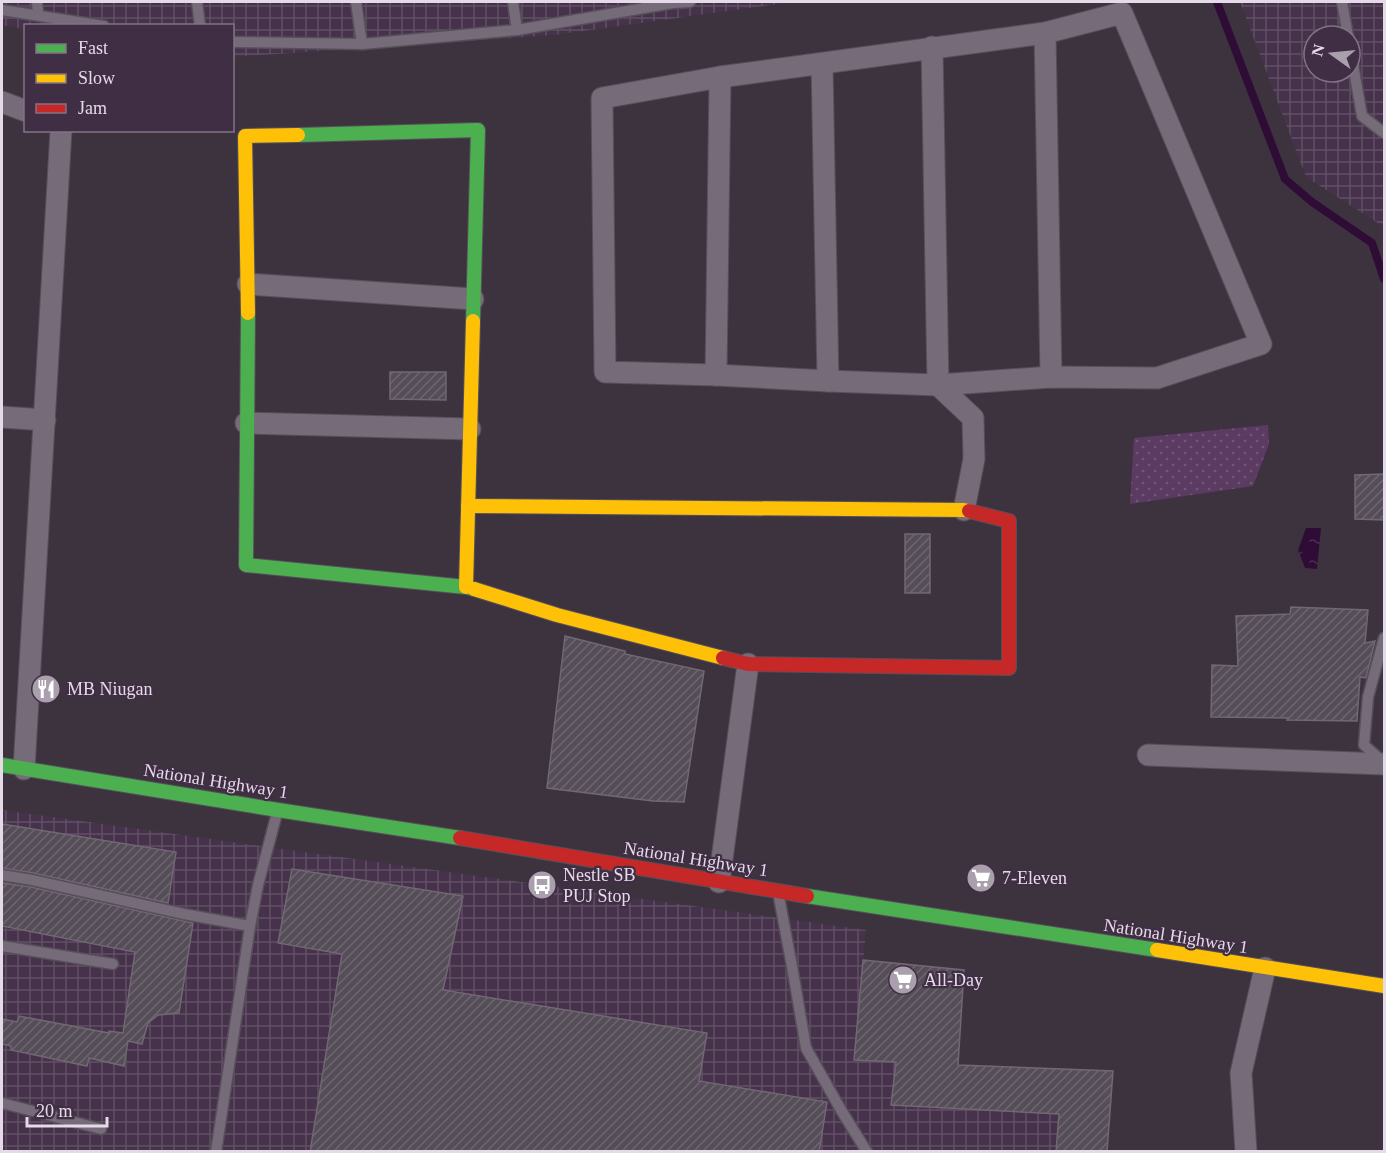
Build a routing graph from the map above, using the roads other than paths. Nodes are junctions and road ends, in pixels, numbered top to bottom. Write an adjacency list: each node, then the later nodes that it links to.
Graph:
1 (37, 2): 9 (lane)
2 (197, 2): 11 (lane)
3 (356, 2): 16 (lane)
4 (513, 2): 13 (lane)
5 (673, 2): 6 (lane); 13 (lane)
6 (690, 2)
7 (1342, 2): 12 (lane)
8 (2, 10): 9 (lane)
9 (38, 14): 10 (lane)
10 (93, 24)
11 (200, 24)
12 (1346, 24)
13 (517, 30): 16 (lane)
14 (1045, 33): 17 (street); 28 (street); 28 (street)
15 (234, 42): 16 (lane)
16 (362, 44)
17 (932, 47): 18 (street); 30 (street)
18 (822, 64): 19 (street); 29 (street)
19 (720, 77): 27 (street); 27 (street)
20 (1356, 84): 24 (lane)
21 (2, 102): 22 (street)
22 (24, 110)
23 (61, 132): 32 (street)
24 (1384, 133)
25 (248, 285): 26 (street); 26 (main road); 33 (main road)
26 (473, 299): 34 (main road)
27 (716, 375): 29 (street)
28 (1051, 377): 30 (street)
29 (828, 381): 30 (street)
30 (938, 384): 36 (street)
31 (2, 417): 32 (street)
32 (45, 420): 43 (street)
33 (246, 423): 34 (street); 37 (main road)
34 (470, 429): 35 (main road)
35 (468, 506): 36 (main road); 37 (main road)
36 (964, 510): 39 (main road)
37 (466, 587): 39 (main road)
38 (1384, 638): 41 (lane)
39 (747, 664): 46 (street)
40 (1148, 755): 41 (street)
41 (1384, 764)
42 (2, 765): 43 (main road, National Highway 1)
43 (24, 769): 44 (main road, National Highway 1)
44 (278, 810): 46 (main road, National Highway 1); 48 (lane)
45 (2, 875): 48 (lane)
46 (719, 882): 47 (main road, National Highway 1)
47 (778, 890): 51 (main road, National Highway 1); 56 (lane)
48 (250, 926): 55 (lane)
49 (2, 946): 50 (lane)
50 (113, 964)
51 (1265, 968): 52 (main road, National Highway 1); 57 (street)
52 (1384, 986)
53 (2, 1103): 54 (lane)
54 (101, 1129)
55 (216, 1152)
56 (867, 1152)
57 (1246, 1152)

